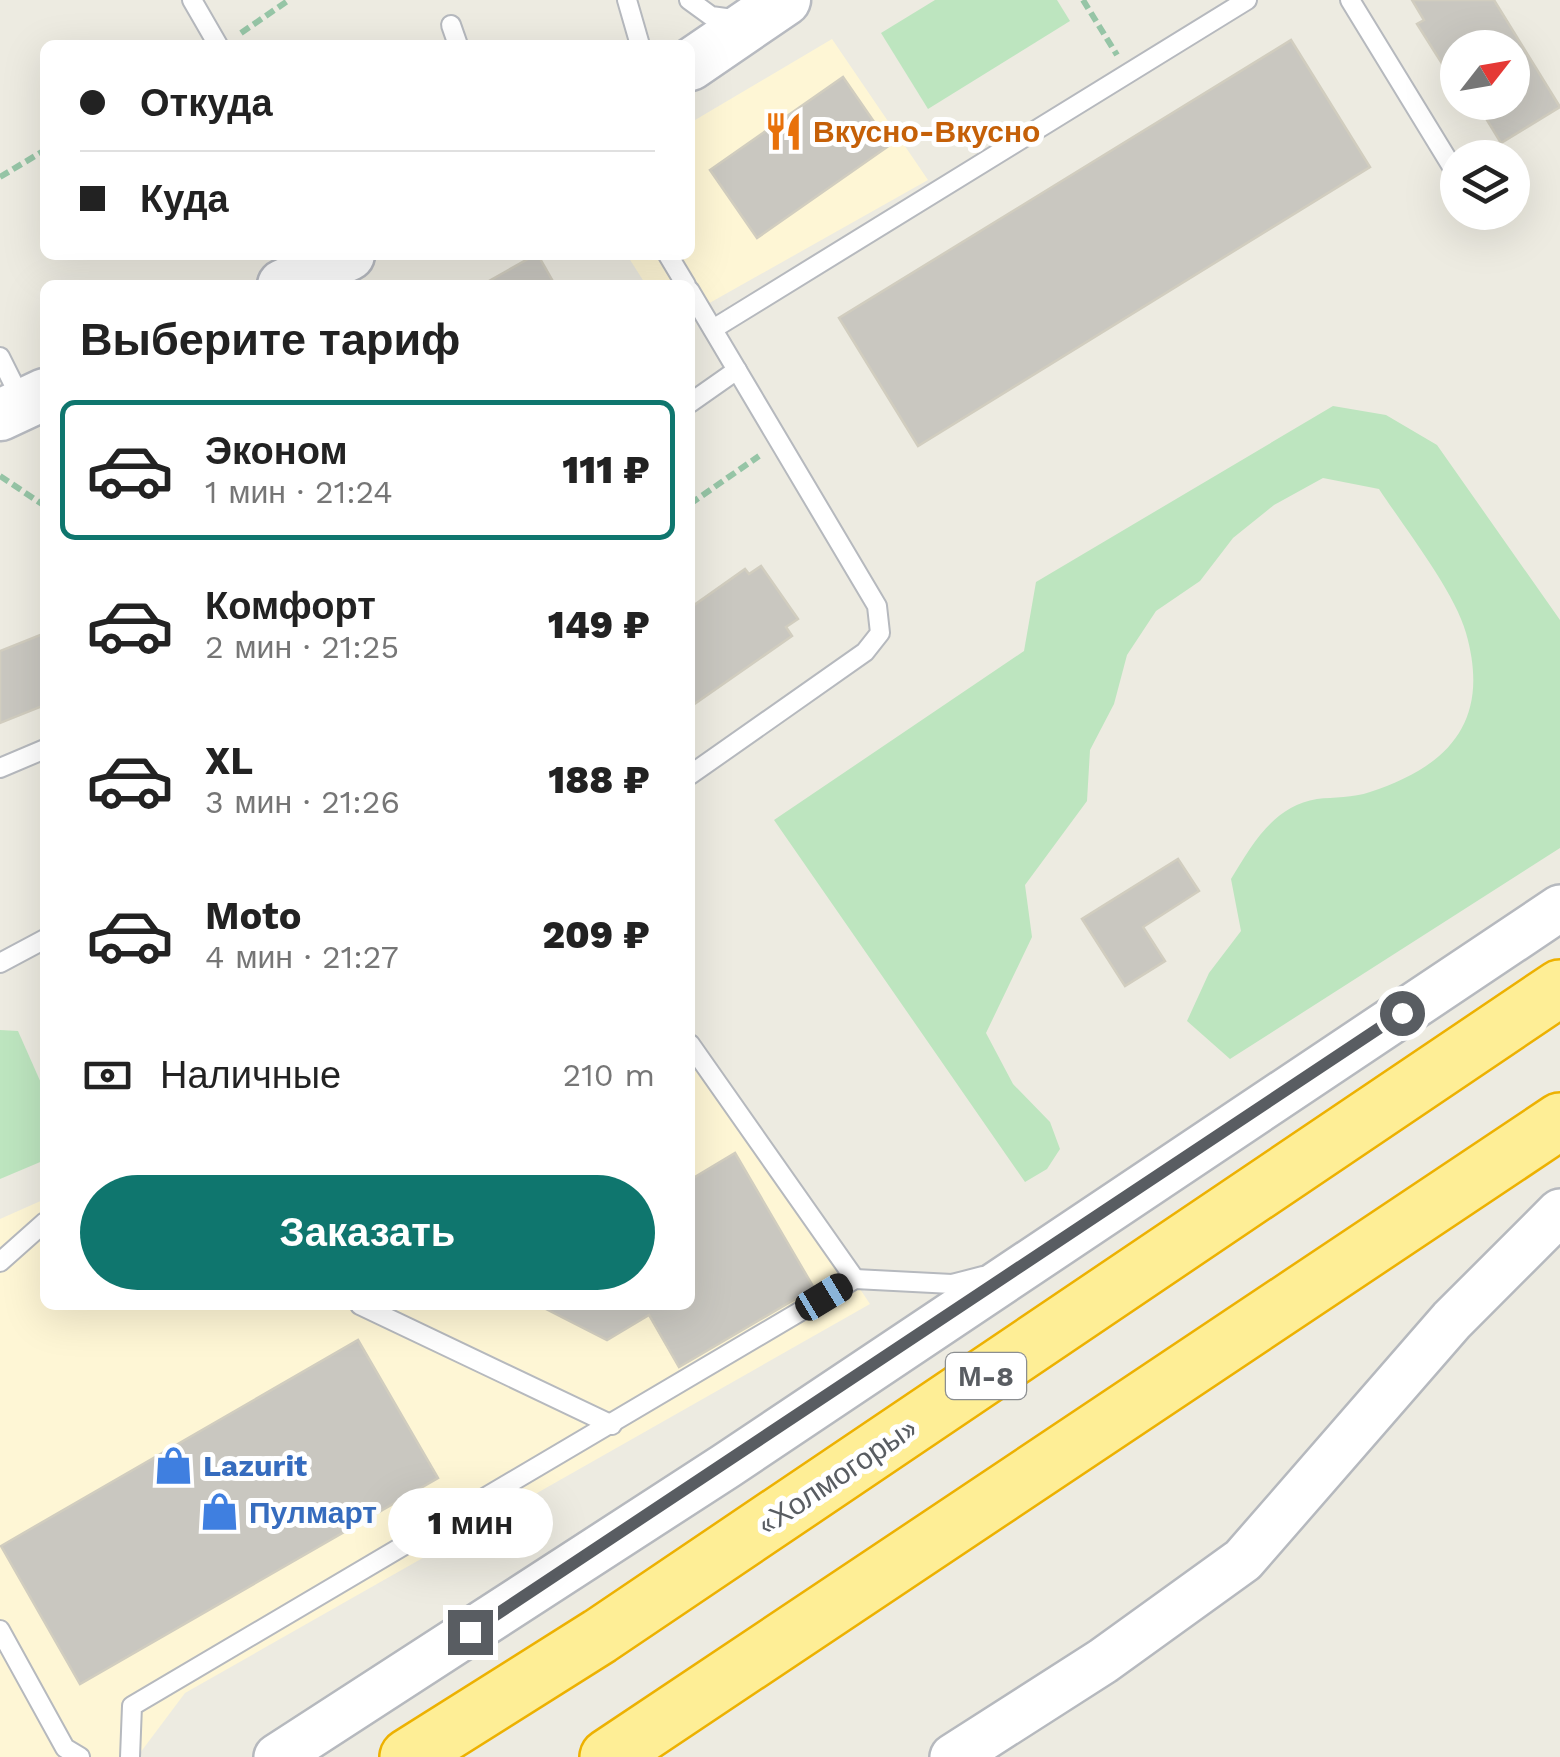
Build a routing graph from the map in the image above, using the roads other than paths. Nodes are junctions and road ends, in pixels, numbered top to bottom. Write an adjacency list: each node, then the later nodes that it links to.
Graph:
1 (192, 0): 8 (lane)
2 (628, 0): 10 (lane)
3 (689, 0): 6 (lane)
4 (1247, 0): 16 (lane)
5 (1350, 0): 12 (lane)
6 (770, 11): 11 (main road)
7 (450, 25): 9 (lane)
8 (215, 40)
9 (456, 40)
10 (639, 40)
11 (695, 62)
12 (1440, 147)
13 (332, 260): 14 (main road)
14 (293, 280)
15 (695, 299): 16 (lane)
16 (713, 329): 18 (lane)
17 (0, 356): 20 (lane)
18 (737, 370): 19 (lane); 23 (lane)
19 (695, 399)
20 (23, 404)
21 (40, 750): 22 (lane)
22 (0, 768)
23 (695, 772)
24 (1560, 908): 31 (street)
25 (40, 943): 26 (lane)
26 (0, 964)
27 (1560, 988): 41 (highway, «Холмогоры» / М-8)
28 (695, 1051): 34 (lane)
29 (1560, 1120): 42 (highway)
30 (1560, 1212): 43 (street)
31 (1085, 1222): 34 (lane); 40 (street)
32 (40, 1226): 33 (lane)
33 (0, 1262)
34 (854, 1279): 36 (lane)
35 (370, 1310): 36 (lane)
36 (612, 1426): 39 (lane)
37 (0, 1630): 38 (lane)
38 (65, 1754)
39 (130, 1757)
40 (277, 1757)
41 (408, 1757)
42 (608, 1757)
43 (953, 1757)

